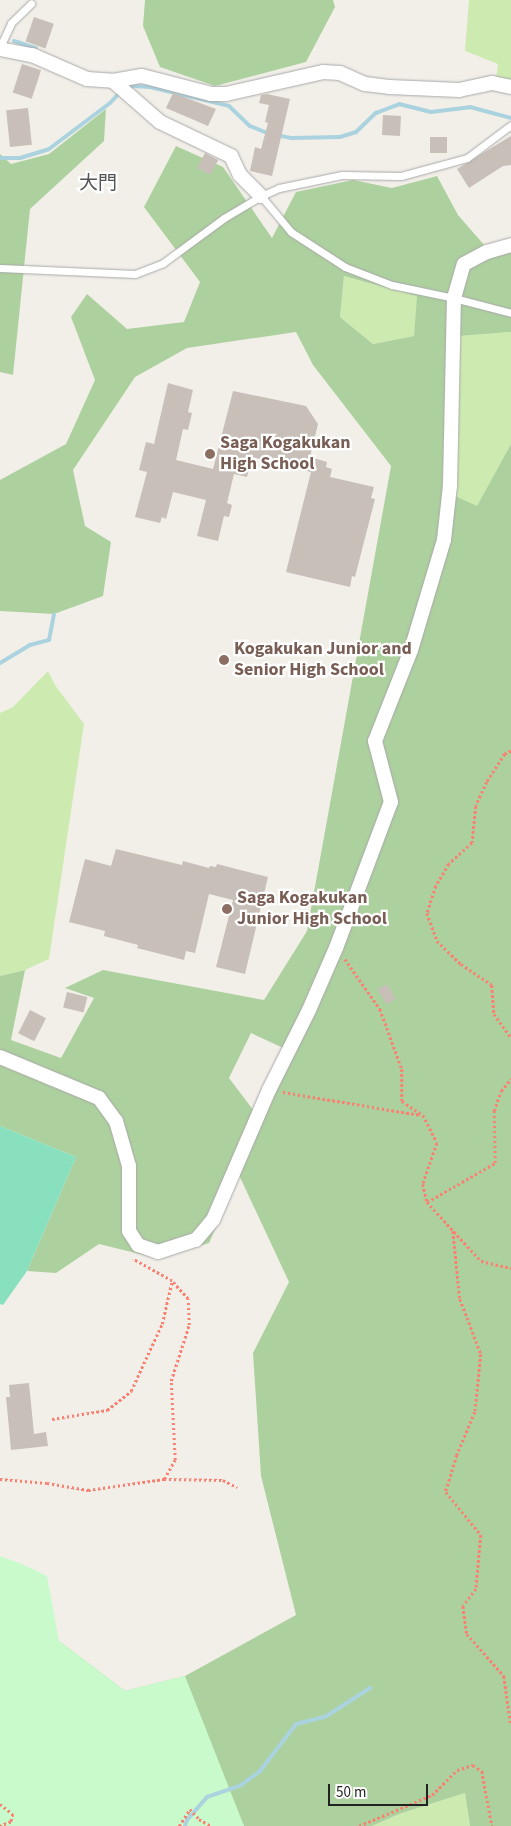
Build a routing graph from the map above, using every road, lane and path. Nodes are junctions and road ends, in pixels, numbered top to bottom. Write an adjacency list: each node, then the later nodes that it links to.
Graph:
1 (31, 4): 2 (lane)
2 (0, 48): 3 (street)
3 (116, 83): 4 (street); 6 (street)
4 (511, 87)
5 (511, 125): 6 (lane)
6 (261, 196): 8 (lane); 9 (lane)
7 (511, 245): 9 (street)
8 (0, 268)
9 (454, 298): 10 (lane); 12 (street)
10 (511, 313)
11 (511, 751): 13 (path)
12 (336, 948): 16 (street); 17 (path)
13 (511, 1037)
14 (0, 1057): 16 (street)
15 (511, 1079): 18 (path)
16 (269, 1090): 17 (path)
17 (423, 1115): 18 (path)
18 (427, 1202): 19 (path)
19 (453, 1231): 21 (path); 27 (path)
20 (129, 1256): 22 (path)
21 (511, 1268)
22 (172, 1281): 23 (path); 25 (path)
23 (52, 1419)
24 (0, 1479): 25 (path)
25 (164, 1479): 26 (path)
26 (237, 1487)
27 (511, 1725)
28 (0, 1804): 29 (path)
29 (0, 1826)
30 (179, 1826): 31 (path)
31 (211, 1826)
32 (359, 1826): 33 (path)
33 (492, 1826)

